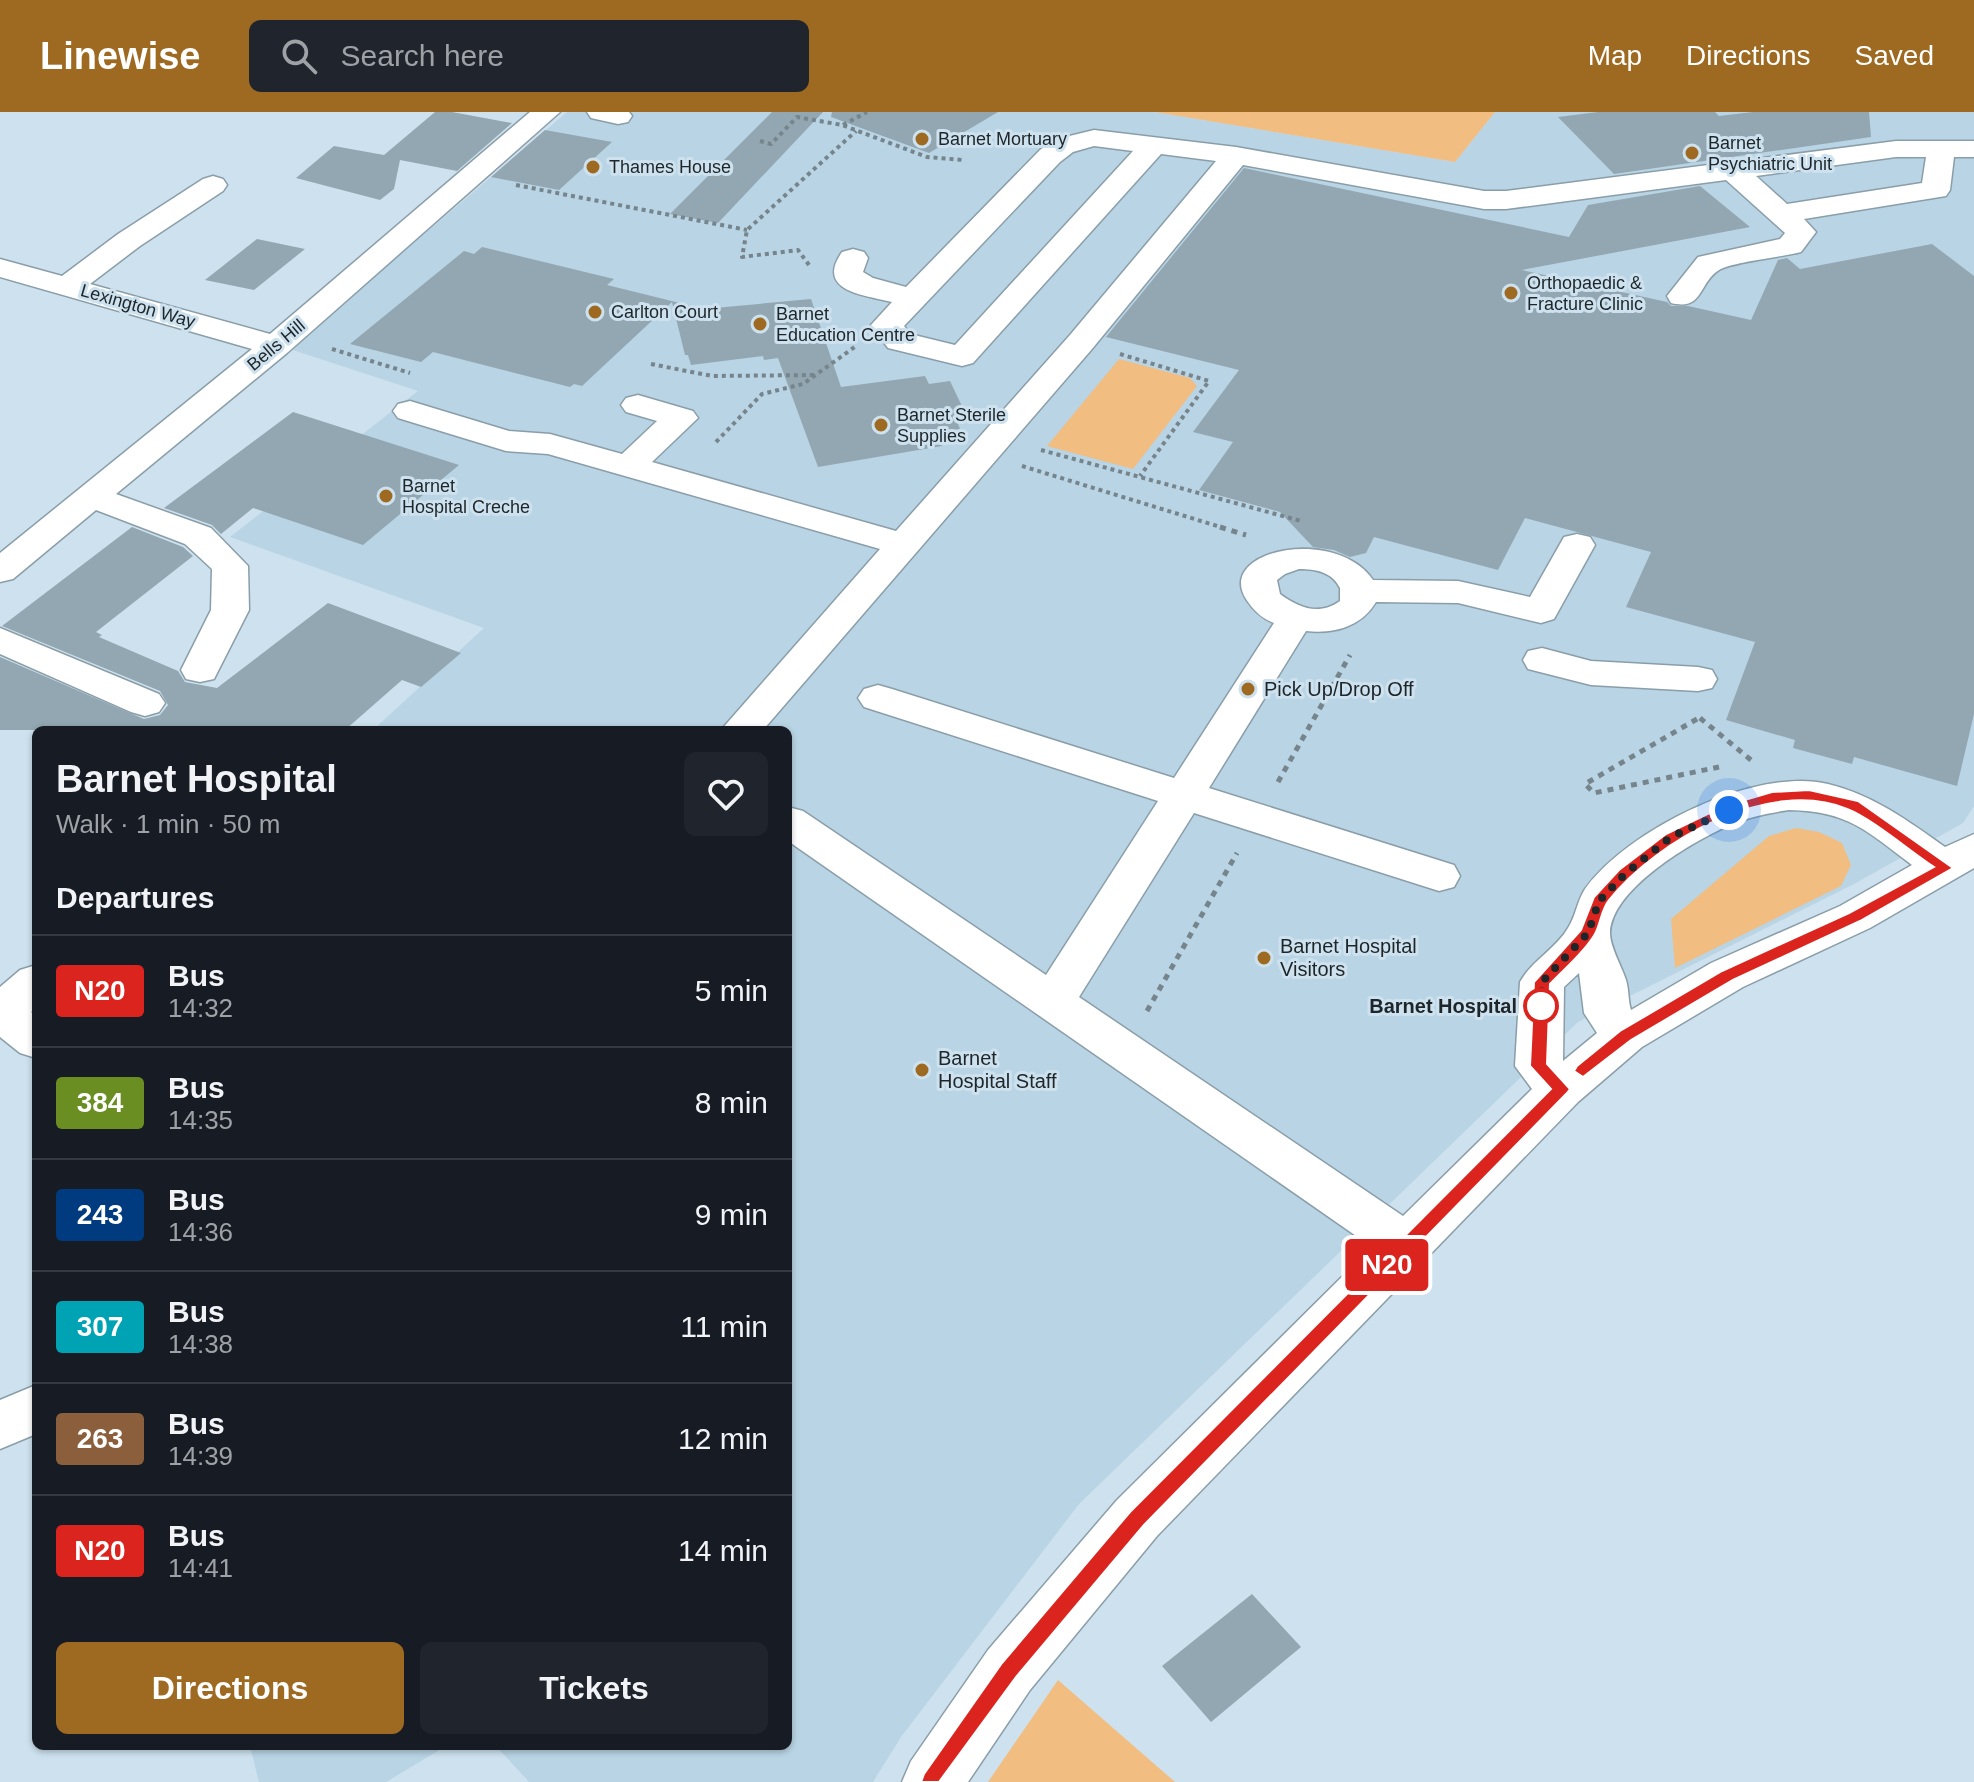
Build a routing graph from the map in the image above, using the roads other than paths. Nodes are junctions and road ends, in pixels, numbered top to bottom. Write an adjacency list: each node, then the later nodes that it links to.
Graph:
1 (546, 112): 16 (street, Bells Hill)
2 (1153, 146): 5 (street); 15 (street); 15 (street)
3 (1941, 148): 4 (street); 6 (street); 9 (street)
4 (1974, 149)
5 (1236, 155): 7 (street); 21 (street)
6 (1816, 158): 7 (street); 9 (street)
7 (1731, 169): 10 (street)
8 (213, 185): 13 (street)
9 (1863, 201): 10 (street)
10 (1780, 214): 14 (street)
11 (853, 258): 15 (street)
12 (0, 268): 13 (street, Lexington Way)
13 (68, 286): 16 (street, Lexington Way)
14 (1682, 296)
15 (912, 298)
16 (276, 346): 20 (street, Bells Hill)
17 (638, 405): 19 (street)
18 (410, 411): 19 (street)
19 (628, 466): 21 (street)
20 (93, 497): 23 (street, Bells Hill); 28 (street)
21 (902, 544): 32 (street)
22 (1577, 545): 24 (street)
23 (8, 556)
24 (1361, 591): 25 (street); 25 (street)
25 (1295, 619): 33 (street)
26 (0, 640): 31 (street)
27 (1542, 660): 29 (street)
28 (200, 670)
29 (1693, 695)
30 (878, 698): 33 (street)
31 (145, 703)
32 (744, 726)
33 (1182, 794): 36 (street); 39 (street)
34 (792, 824): 39 (street)
35 (1960, 858): 37 (street); 41 (street)
36 (1439, 876)
37 (1588, 933): 41 (street); 43 (street)
38 (32, 985): 40 (street)
39 (1052, 1003): 44 (street)
40 (1, 1012): 42 (street)
41 (1626, 1035): 43 (street)
42 (32, 1038)
43 (1561, 1089): 44 (street)
44 (1407, 1245): 47 (street)
45 (32, 1411): 46 (street)
46 (0, 1425)
47 (932, 1782)

